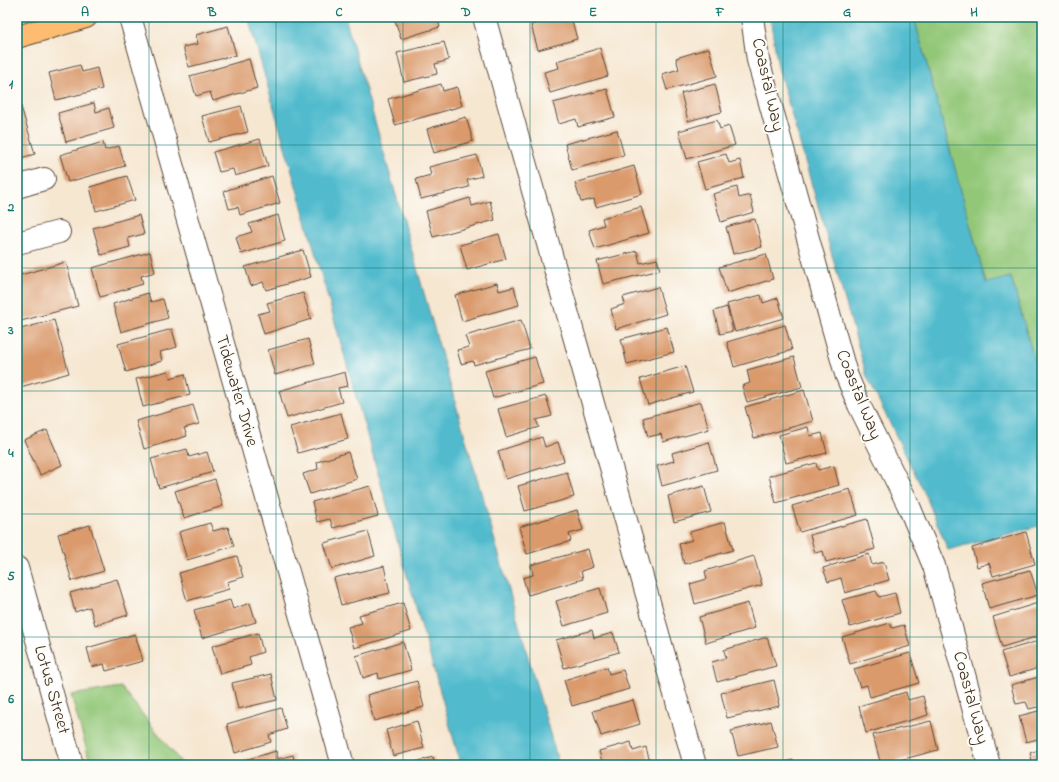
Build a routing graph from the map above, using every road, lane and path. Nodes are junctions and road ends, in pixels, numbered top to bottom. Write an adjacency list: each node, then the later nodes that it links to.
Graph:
1 (86, 17): 5 (main road)
2 (130, 17): 12 (street, Tidewater Drive)
3 (484, 17): 13 (street)
4 (752, 17): 14 (street, Coastal Way)
5 (17, 37)
6 (44, 179): 7 (street)
7 (17, 187)
8 (59, 232): 9 (street)
9 (17, 243)
10 (17, 568): 11 (street, Lotus Street)
11 (72, 765)
12 (343, 765)
13 (695, 765)
14 (989, 765)

